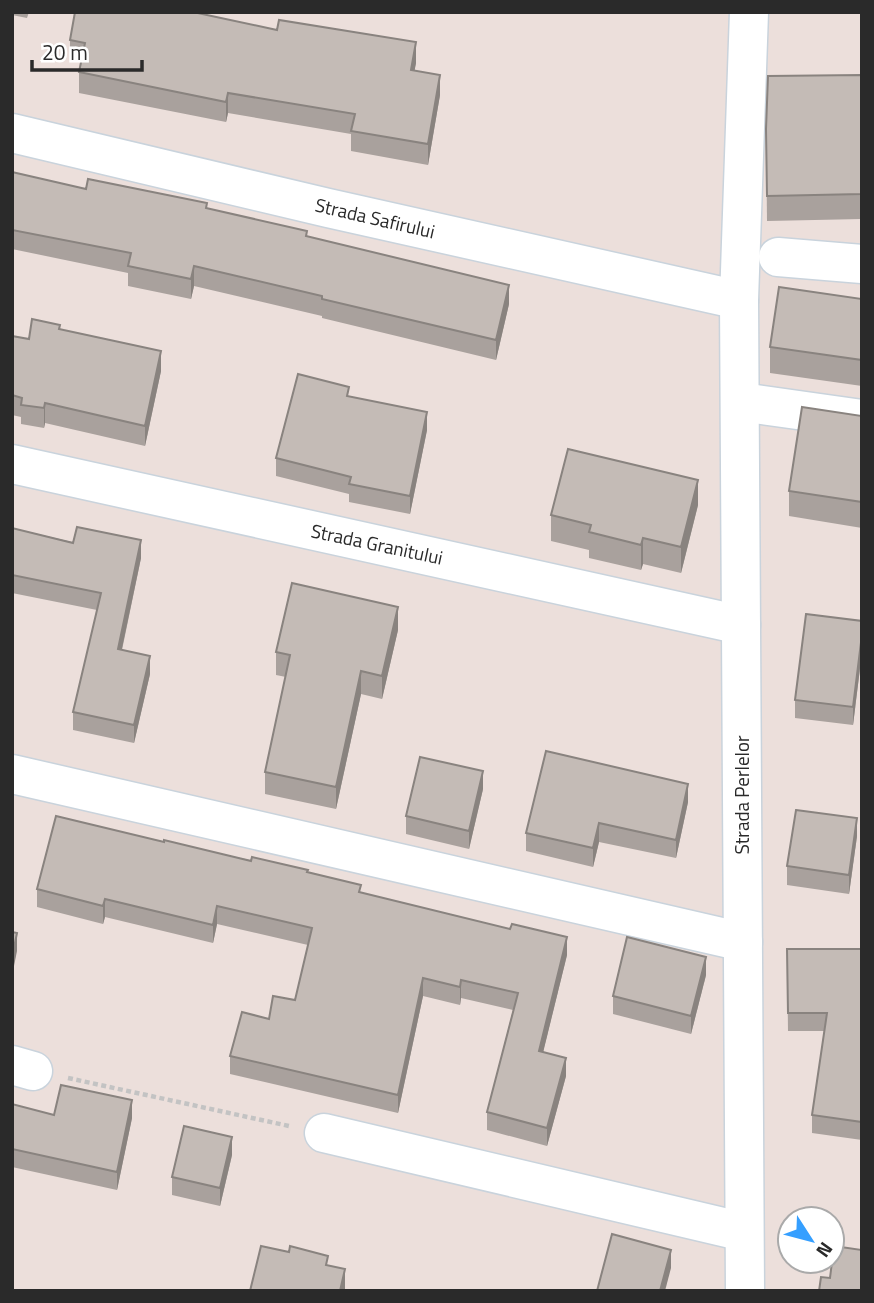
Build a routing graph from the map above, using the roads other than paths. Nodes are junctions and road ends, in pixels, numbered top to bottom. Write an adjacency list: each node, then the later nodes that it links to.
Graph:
1 (749, 12): 5 (street, Strada Perlelor)
2 (12, 133): 5 (street, Strada Safirului)
3 (778, 257): 4 (street)
4 (862, 264)
5 (739, 300): 6 (street, Strada Perlelor)
6 (741, 402): 7 (street); 9 (street, Strada Perlelor)
7 (862, 419)
8 (12, 464): 9 (street, Strada Granitului)
9 (741, 625): 11 (street, Strada Perlelor)
10 (12, 774): 11 (street)
11 (743, 942): 13 (street, Strada Perlelor)
12 (324, 1133): 13 (street)
13 (744, 1232): 14 (street, Strada Perlelor)
14 (745, 1291)

